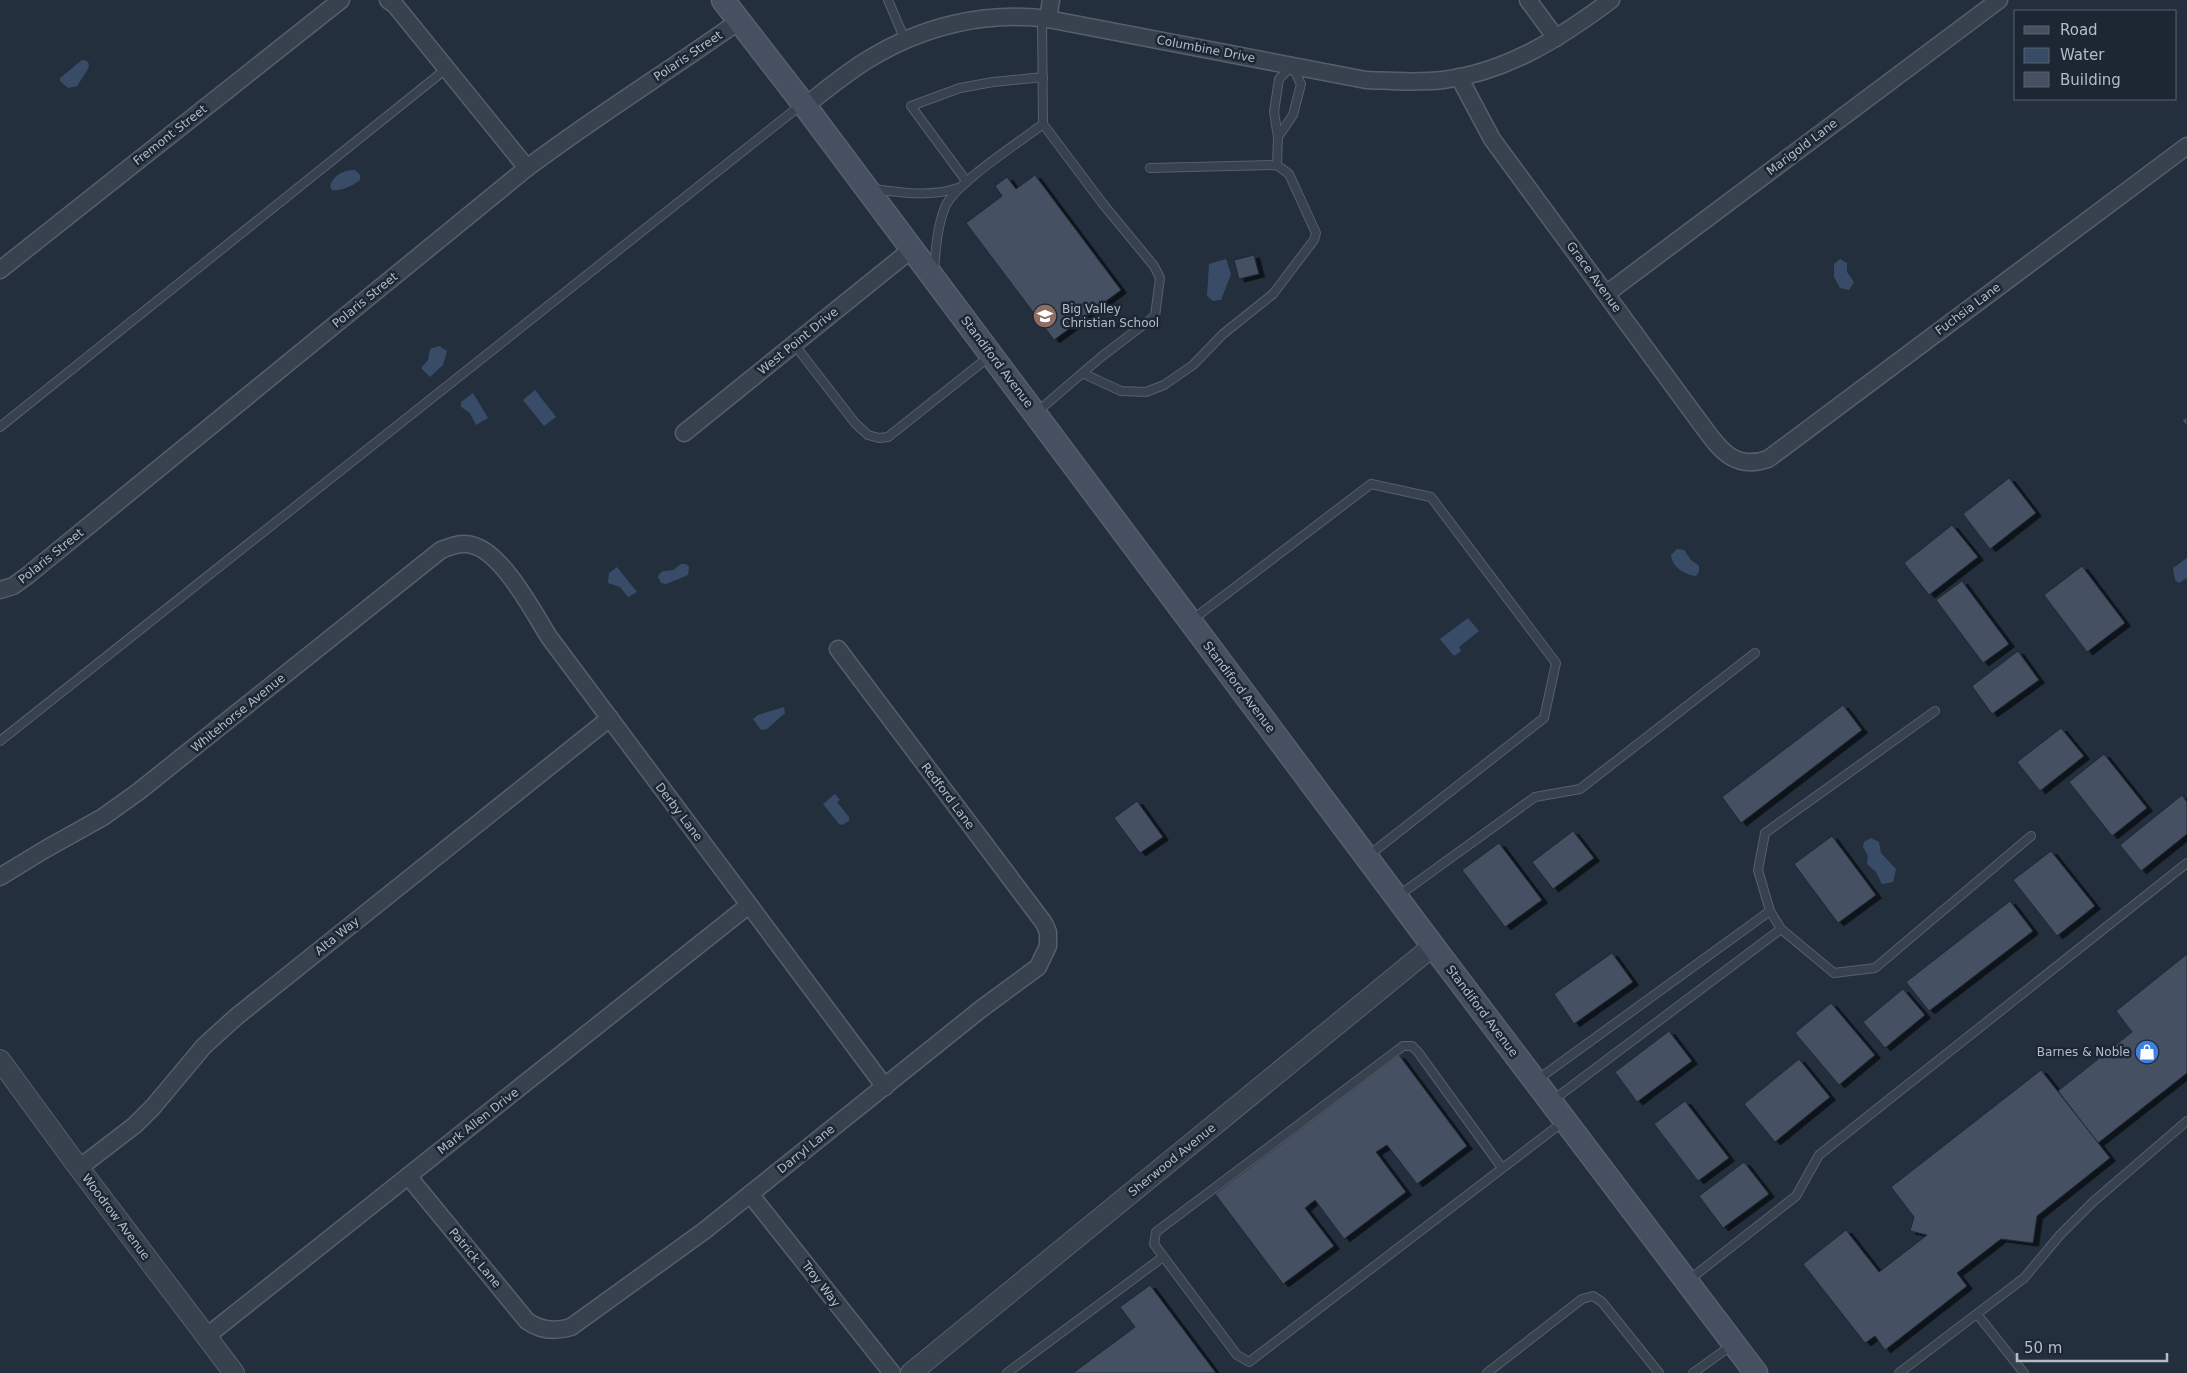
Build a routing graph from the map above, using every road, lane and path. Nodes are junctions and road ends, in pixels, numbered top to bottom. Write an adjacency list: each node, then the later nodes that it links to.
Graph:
1 (341, 0): 28 (street, Fremont Street)
2 (388, 0): 14 (street)
3 (723, 0): 10 (main road, Standiford Avenue)
4 (888, 0): 12 (lane)
5 (1051, 0): 9 (street)
6 (1528, 0): 11 (street)
7 (1611, 0): 11 (street, Columbine Drive)
8 (1998, 0): 30 (street, Marigold Lane)
9 (1045, 19): 12 (street, Columbine Drive); 13 (street, Columbine Drive); 15 (lane)
10 (739, 20): 17 (main road, Standiford Avenue); 22 (street, Polaris Street)
11 (1556, 38): 16 (street, Columbine Drive)
12 (905, 40): 17 (street, Columbine Drive)
13 (1292, 66): 16 (street, Columbine Drive); 19 (lane); 19 (lane)
14 (446, 69): 22 (street); 35 (lane)
15 (1043, 77): 18 (lane); 24 (lane)
16 (1459, 77): 30 (street, Grace Avenue)
17 (804, 105): 25 (main road, Standiford Avenue); 45 (lane)
18 (1043, 124): 24 (lane); 33 (lane)
19 (1278, 137): 21 (lane)
20 (2187, 146): 37 (street, Fuchsia Lane)
21 (1276, 166): 23 (lane); 33 (lane)
22 (527, 168): 39 (street, Polaris Street)
23 (1150, 168)
24 (967, 182): 26 (lane)
25 (867, 188): 26 (lane); 27 (main road, Standiford Avenue)
26 (958, 188): 29 (lane)
27 (912, 249): 29 (main road, Standiford Avenue); 31 (street, West Point Drive)
28 (0, 270)
29 (934, 277): 32 (main road, Standiford Avenue)
30 (1606, 294): 37 (street, Grace Avenue)
31 (794, 344): 32 (lane); 36 (street, West Point Drive)
32 (991, 354): 34 (main road, Standiford Avenue)
33 (1082, 373): 34 (lane)
34 (1035, 414): 40 (main road, Standiford Avenue)
35 (0, 427)
36 (684, 433)
37 (1744, 462)
38 (469, 544): 44 (street, Derby Lane); 49 (street, Whitehorse Avenue)
39 (0, 590)
40 (1190, 621): 47 (main road, Standiford Avenue); 47 (lane)
41 (838, 649): 54 (street, Redford Lane)
42 (1755, 653): 50 (lane)
43 (1935, 711): 52 (lane)
44 (610, 718): 51 (street, Derby Lane); 62 (street, Alta Way)
45 (0, 741)
46 (2031, 836): 53 (lane)
47 (1367, 858): 50 (main road, Standiford Avenue)
48 (2187, 863): 67 (lane)
49 (0, 877)
50 (1397, 898): 55 (main road, Standiford Avenue)
51 (749, 906): 58 (street, Derby Lane); 64 (street, Mark Allen Drive)
52 (1770, 911): 53 (lane); 57 (lane)
53 (1781, 929): 59 (lane)
54 (1048, 946): 58 (street, Darryl Lane)
55 (1433, 946): 57 (main road, Standiford Avenue); 74 (street, Sherwood Avenue)
56 (0, 1060): 62 (street, Woodrow Avenue)
57 (1535, 1081): 59 (main road, Standiford Avenue)
58 (885, 1087): 65 (street, Darryl Lane)
59 (1551, 1102): 60 (main road, Standiford Avenue)
60 (1564, 1120): 63 (lane); 67 (main road, Standiford Avenue)
61 (2187, 1121): 68 (lane)
62 (79, 1168): 70 (street, Woodrow Avenue)
63 (1502, 1168): 66 (lane); 66 (lane)
64 (408, 1176): 69 (street, Patrick Lane); 70 (street, Mark Allen Drive)
65 (750, 1194): 69 (street, Darryl Lane); 73 (street, Troy Way)
66 (1163, 1257): 75 (lane)
67 (1687, 1282): 71 (main road, Standiford Avenue)
68 (1977, 1314): 80 (lane); 81 (lane)
69 (548, 1331)
70 (206, 1336): 72 (street, Woodrow Avenue)
71 (1733, 1343): 78 (lane); 79 (main road, Standiford Avenue)
72 (234, 1373)
73 (892, 1373)
74 (911, 1373)
75 (1007, 1373)
76 (1487, 1373): 77 (lane)
77 (1659, 1373)
78 (1693, 1373)
79 (1756, 1373)
80 (1899, 1373)
81 (2024, 1373)

